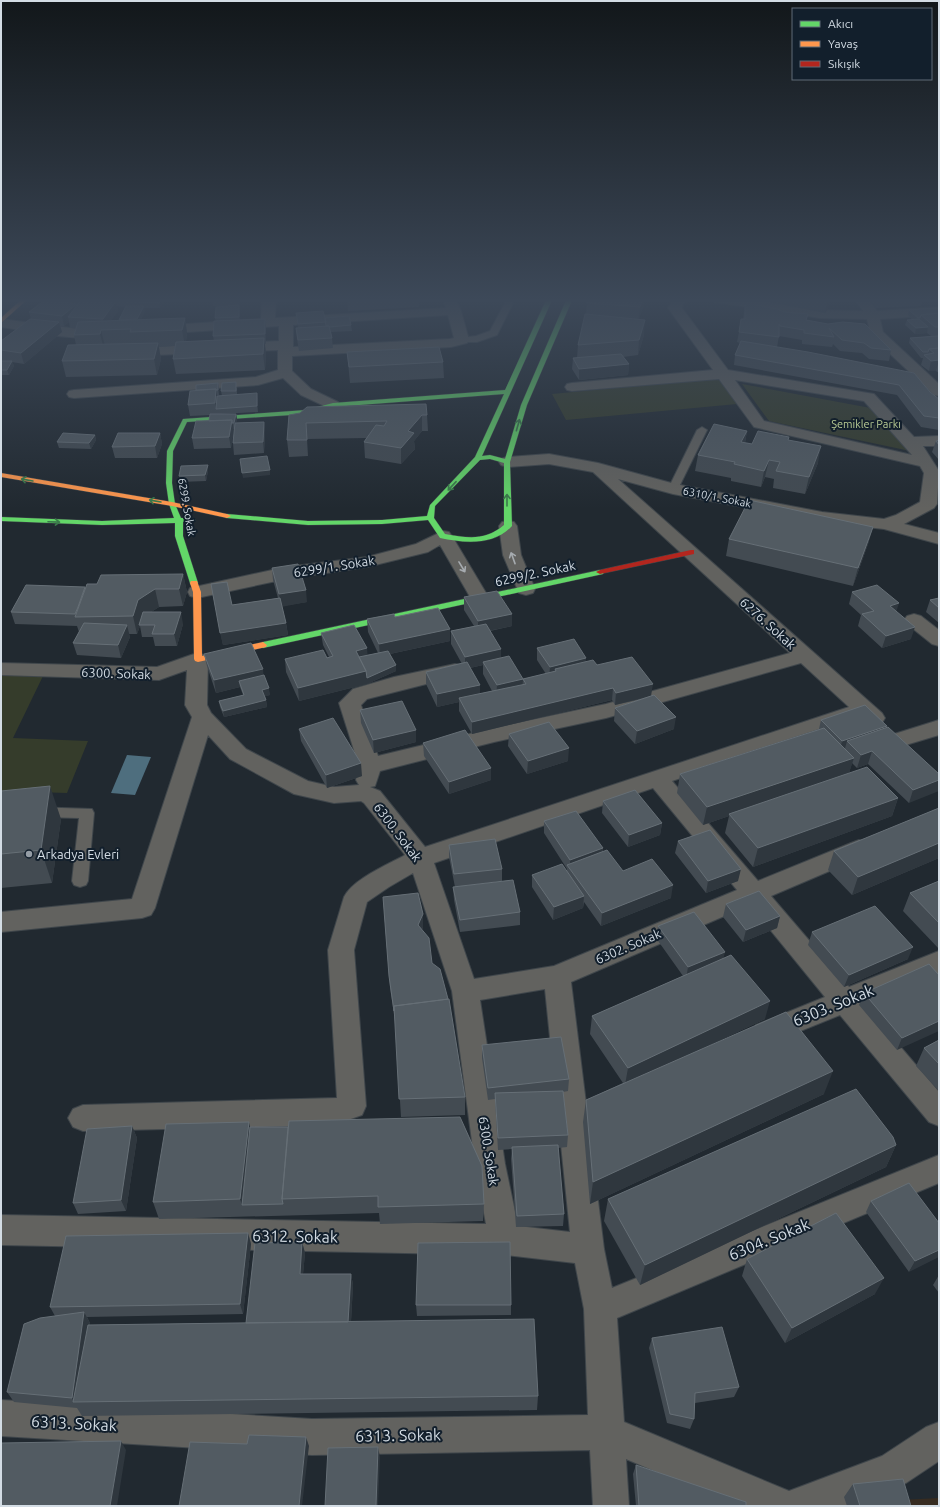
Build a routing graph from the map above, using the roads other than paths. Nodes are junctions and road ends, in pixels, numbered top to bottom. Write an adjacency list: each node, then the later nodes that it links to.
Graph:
1 (285, 368): 6 (street)
2 (520, 368): 9 (main road)
3 (541, 368): 17 (main road, one-way to 3)
4 (719, 368): 7 (street)
5 (914, 368): 10 (street)
6 (285, 372): 11 (street); 12 (street)
7 (723, 374): 8 (street, 6310/1. Sokak); 15 (street, 6310/1. Sokak); 18 (street)
8 (572, 387)
9 (507, 392): 12 (main road, 6299. Sokak); 16 (main road)
10 (939, 392)
11 (74, 394)
12 (333, 405): 22 (main road, 6299. Sokak)
13 (702, 430): 21 (lane)
14 (939, 441): 15 (street)
15 (910, 442): 18 (street, 6310/1. Sokak)
16 (478, 458): 17 (main road); 24 (main road, one-way to 24)
17 (508, 462): 19 (street, 6310/1. Sokak); 28 (main road, one-way to 17)
18 (926, 463): 27 (street, 6310/1. Sokak)
19 (598, 468): 21 (street, 6310/1. Sokak); 31 (street, 6276. Sokak)
20 (1, 475): 22 (main road, one-way to 20)
21 (673, 489): 27 (street, 6310/1. Sokak)
22 (172, 504): 23 (main road); 26 (main road, 6299. Sokak)
23 (221, 516): 24 (main road); 26 (main road)
24 (430, 518): 29 (main road)
25 (1, 519): 26 (main road, one-way to 26)
26 (178, 521): 33 (main road, 6299. Sokak)
27 (885, 524): 30 (street)
28 (508, 526): 29 (main road); 32 (street, one-way to 28)
29 (443, 536): 33 (street, 6299/1. Sokak); 34 (street, one-way to 34)
30 (939, 539)
31 (691, 552): 32 (main road, 6299/2. Sokak); 37 (street, 6276. Sokak)
32 (526, 588): 34 (main road, 6299/2. Sokak)
33 (197, 592): 38 (main road, 6299. Sokak)
34 (480, 598): 38 (main road, 6299/2. Sokak)
35 (914, 620): 36 (street)
36 (939, 640)
37 (804, 656): 41 (street, 6276. Sokak); 46 (street)
38 (198, 659): 39 (street, 6300. Sokak); 42 (street, 6300. Sokak)
39 (1, 669)
40 (455, 670): 46 (street)
41 (863, 709): 44 (street, 6276. Sokak); 47 (street)
42 (203, 717): 48 (street, 6300. Sokak); 54 (street)
43 (939, 727): 44 (street)
44 (899, 740): 45 (street, 6276. Sokak)
45 (916, 755)
46 (370, 766): 48 (street)
47 (657, 778): 51 (street); 53 (street)
48 (364, 793): 51 (street, 6300. Sokak)
49 (1, 811): 52 (lane)
50 (882, 839): 53 (street, 6302. Sokak)
51 (420, 858): 57 (street, 6300. Sokak); 61 (street)
52 (80, 882)
53 (755, 894): 56 (street, 6302. Sokak); 58 (street)
54 (1, 922)
55 (939, 962): 58 (street, 6303. Sokak)
56 (557, 976): 57 (street, 6302. Sokak); 65 (street)
57 (465, 991): 64 (street, 6300. Sokak)
58 (844, 1000): 59 (street, 6303. Sokak); 60 (street)
59 (744, 1042)
60 (939, 1113)
61 (82, 1118)
62 (939, 1169): 66 (street, 6304. Sokak)
63 (1, 1230): 64 (street, 6312. Sokak)
64 (505, 1240): 65 (street, 6312. Sokak)
65 (588, 1249): 66 (street)
66 (600, 1309): 68 (street)
67 (1, 1418): 68 (street, 6313. Sokak)
68 (605, 1432): 70 (street); 71 (street, 6313. Sokak)
69 (939, 1440): 72 (street)
70 (611, 1506)
71 (780, 1506)
72 (797, 1506)

